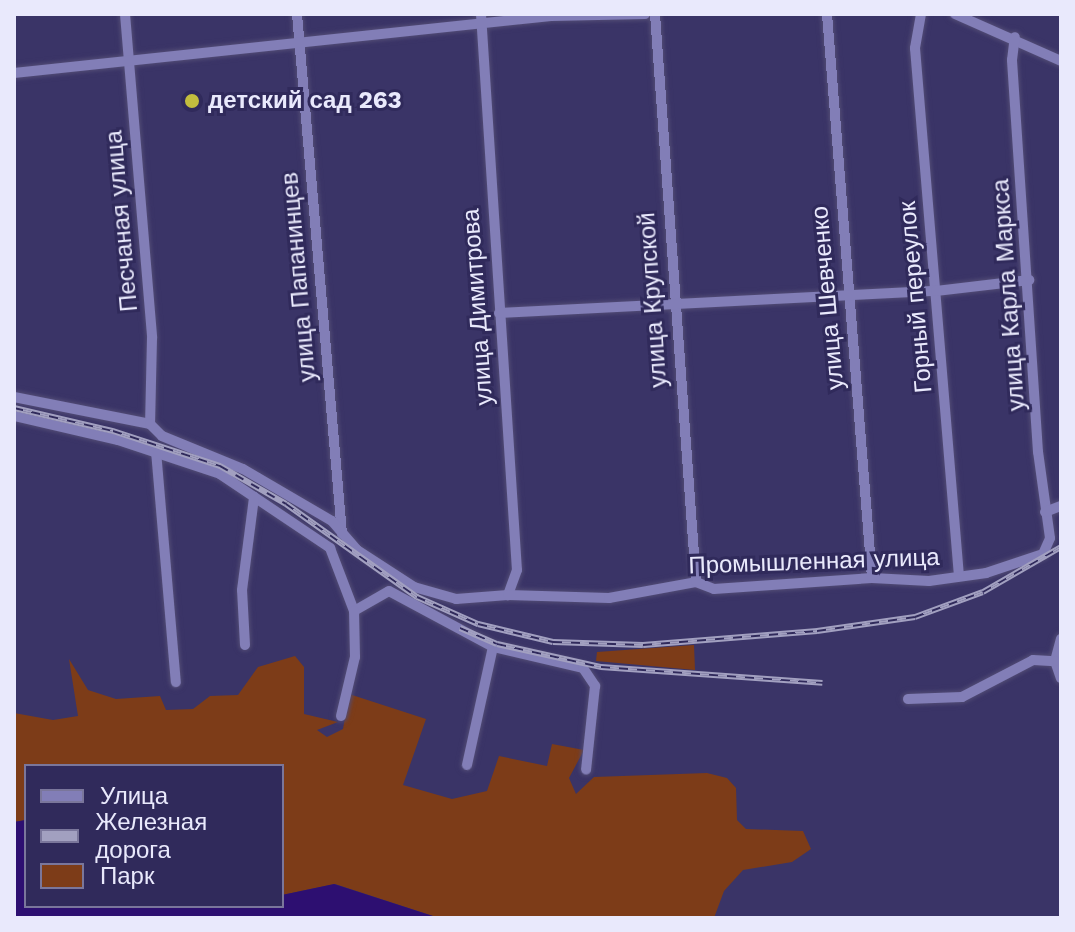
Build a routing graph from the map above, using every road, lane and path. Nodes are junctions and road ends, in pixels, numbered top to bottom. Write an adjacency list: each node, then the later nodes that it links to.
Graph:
1 (125, 14): 12 (street, Песчаная улица)
2 (297, 14): 10 (street, улица Папанинцев)
3 (645, 14): 8 (street)
4 (655, 14): 17 (street, улица Крупской)
5 (827, 14): 16 (street, улица Шевченко)
6 (921, 14): 15 (street, Горный переулок)
7 (955, 14): 9 (street)
8 (481, 19): 10 (street); 18 (street, улица Димитрова)
9 (1015, 37): 11 (street); 14 (street, улица Карла Маркса)
10 (299, 42): 12 (street); 26 (street, улица Папанинцев)
11 (1061, 61)
12 (129, 64): 13 (street); 21 (street, Песчаная улица)
13 (14, 73)
14 (1029, 280): 15 (street); 25 (street, улица Карла Маркса)
15 (936, 291): 16 (street); 28 (street, Горный переулок)
16 (847, 294): 17 (street); 29 (street, улица Шевченко)
17 (673, 304): 18 (street); 30 (street, улица Крупской)
18 (499, 313): 31 (street, улица Димитрова)
19 (14, 397): 21 (street)
20 (14, 416): 22 (street)
21 (150, 424): 26 (street, Промышленная улица)
22 (156, 451): 23 (street); 38 (street)
23 (254, 497): 32 (street); 34 (street)
24 (1061, 506): 25 (street)
25 (1045, 512): 27 (street, улица Карла Маркса)
26 (342, 536): 31 (street, Промышленная улица)
27 (1049, 550): 28 (street, Промышленная улица)
28 (959, 576): 29 (street, Промышленная улица)
29 (872, 578): 30 (street, Промышленная улица)
30 (696, 582): 31 (street, Промышленная улица)
31 (508, 595)
32 (354, 611): 35 (street); 40 (street)
33 (1061, 639): 36 (street)
34 (245, 645)
35 (493, 647): 41 (street); 42 (street)
36 (1055, 661): 37 (street); 39 (street)
37 (1061, 678)
38 (176, 682)
39 (908, 699)
40 (341, 716)
41 (467, 765)
42 (586, 770)

